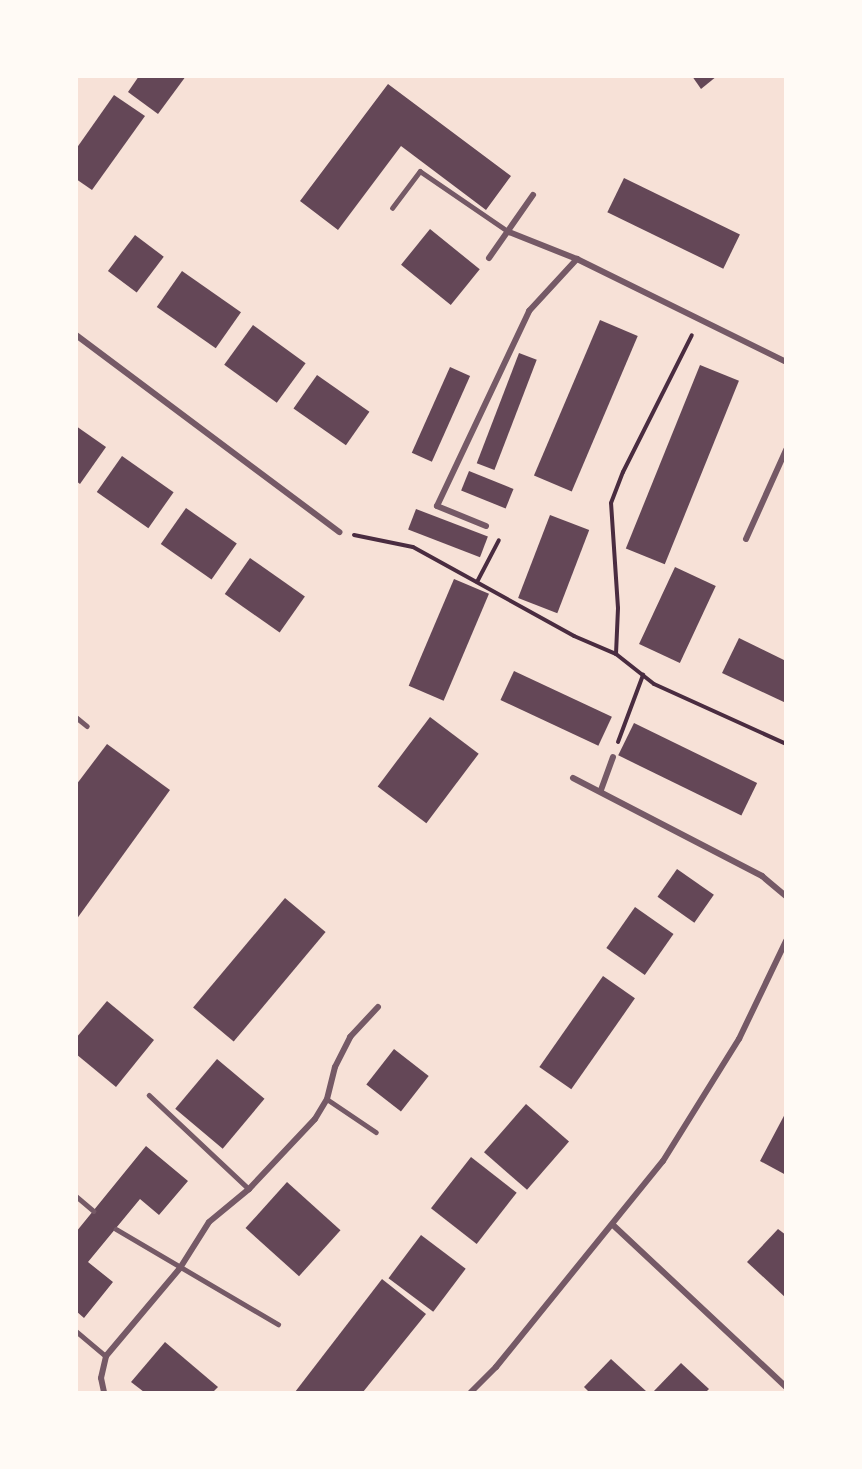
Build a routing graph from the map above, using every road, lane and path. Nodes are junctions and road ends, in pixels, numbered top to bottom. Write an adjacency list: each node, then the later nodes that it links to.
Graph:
1 (533, 195): 3 (street)
2 (392, 208): 3 (lane)
3 (509, 232): 4 (street); 5 (street)
4 (489, 258)
5 (577, 259): 6 (street); 10 (street)
6 (701, 319): 8 (street); 14 (path)
7 (76, 335): 11 (street)
8 (786, 362)
9 (786, 450): 12 (street)
10 (486, 526): 13 (path)
11 (339, 531): 13 (path)
12 (746, 539)
13 (477, 582): 14 (path)
14 (616, 654): 15 (path)
15 (643, 675): 18 (path); 19 (path)
16 (76, 717): 17 (lane)
17 (87, 726)
18 (786, 744)
19 (613, 757): 21 (street)
20 (573, 778): 21 (street)
21 (601, 790): 22 (street)
22 (786, 896)
23 (786, 940): 31 (street)
24 (378, 1007): 26 (street)
25 (149, 1095): 28 (lane)
26 (327, 1099): 27 (lane); 28 (street)
27 (376, 1132)
28 (249, 1189): 33 (street)
29 (76, 1196): 30 (lane)
30 (94, 1211)
31 (614, 1225): 37 (street); 39 (street)
32 (116, 1229): 33 (lane)
33 (180, 1268): 34 (lane); 36 (street)
34 (278, 1324)
35 (76, 1331): 36 (lane)
36 (106, 1356): 38 (street)
37 (786, 1387)
38 (104, 1392)
39 (471, 1392)

